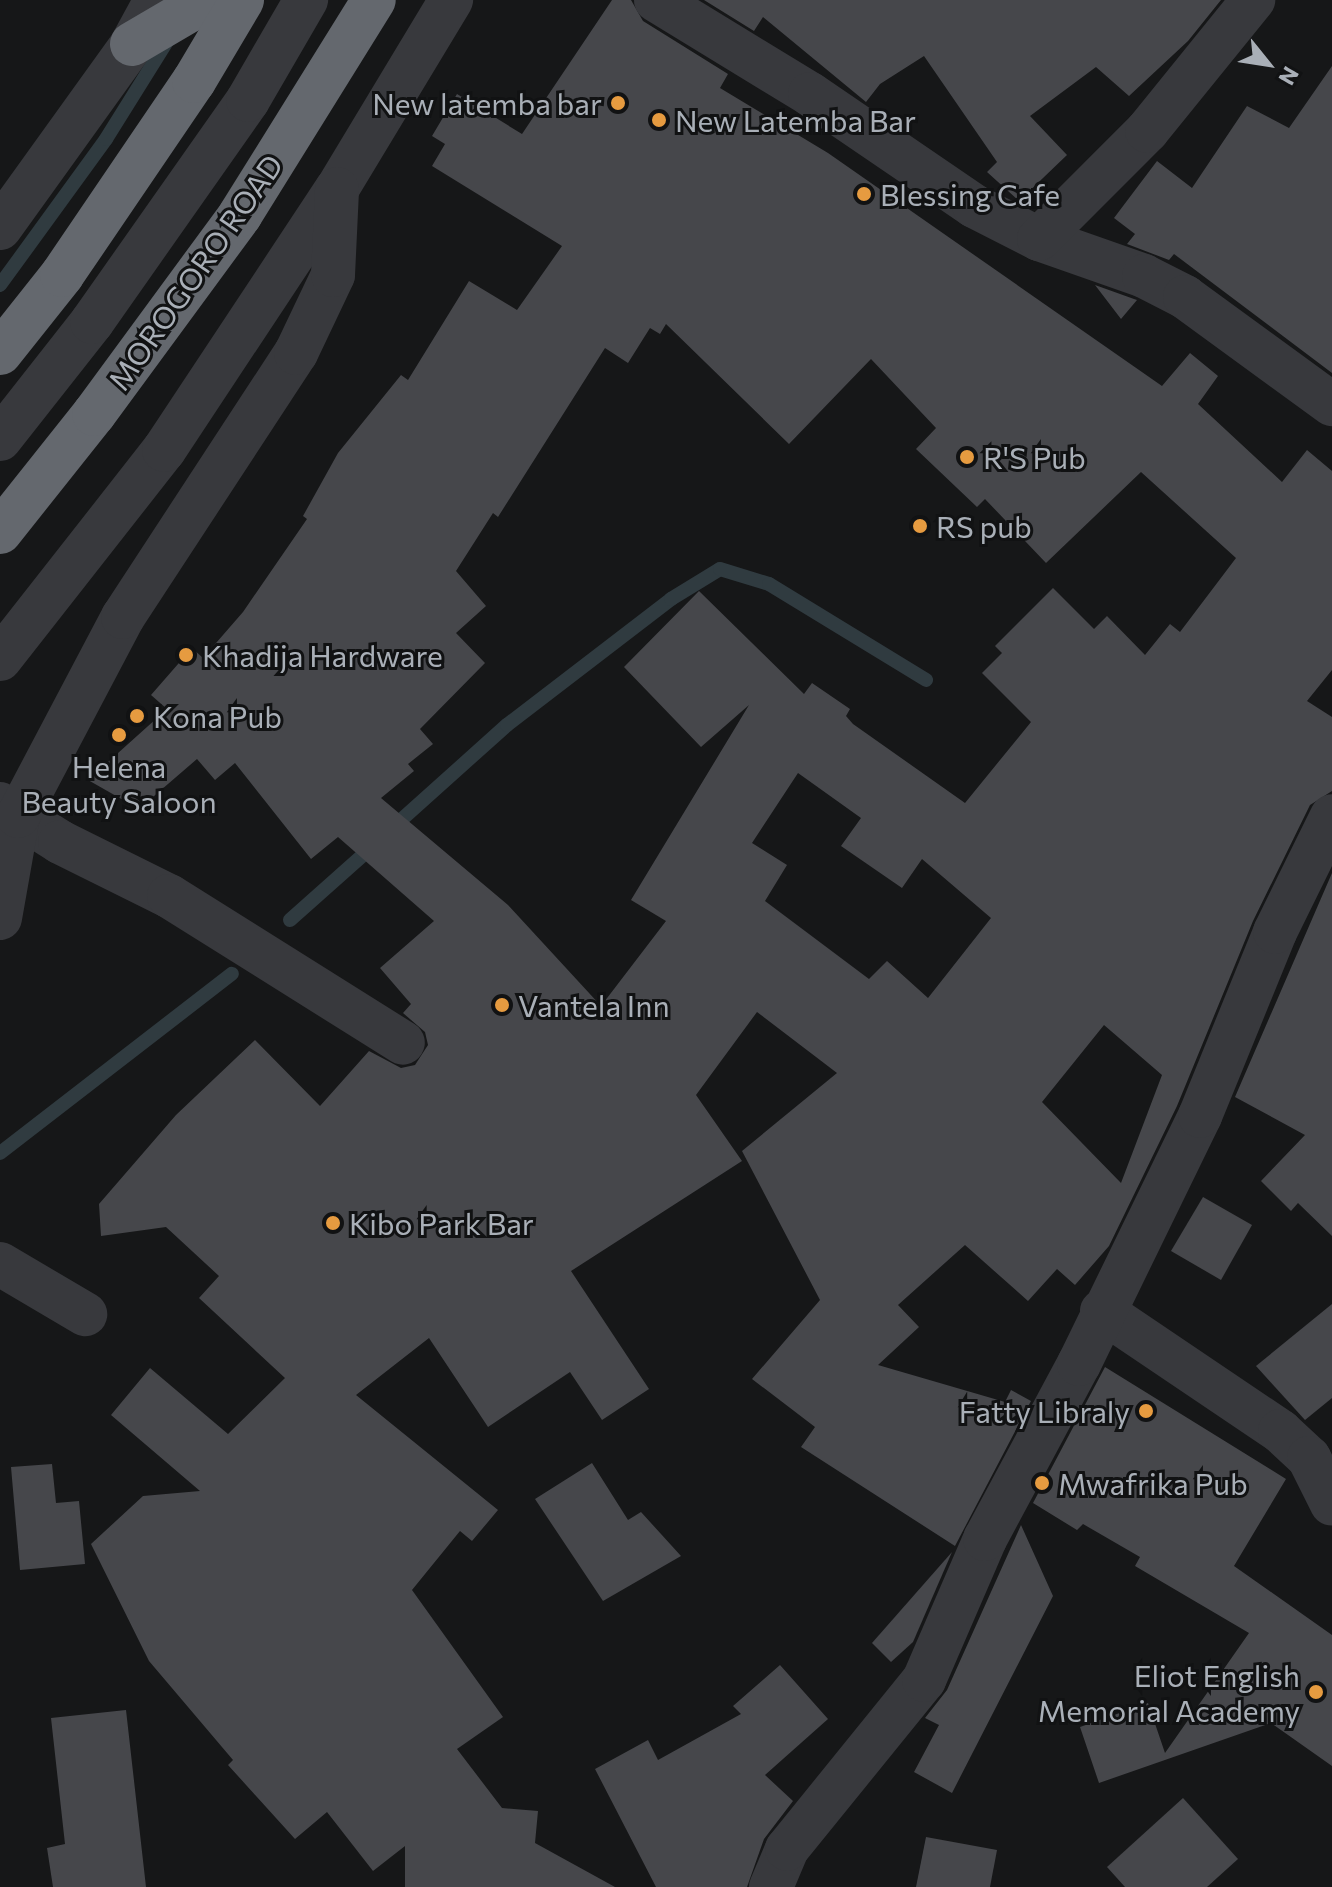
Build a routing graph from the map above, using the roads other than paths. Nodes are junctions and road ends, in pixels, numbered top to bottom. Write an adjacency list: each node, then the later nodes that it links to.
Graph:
1 (156, 0): 9 (street)
2 (207, 0): 9 (highway)
3 (242, 0): 13 (highway)
4 (306, 0): 15 (street, MOROGORO ROAD)
5 (374, 0): 16 (highway, MOROGORO ROAD)
6 (451, 0): 10 (street)
7 (656, 0): 12 (street)
8 (1253, 0): 12 (street)
9 (132, 44): 11 (street)
10 (337, 189): 17 (street); 18 (street)
11 (0, 228)
12 (1039, 239): 14 (street)
13 (0, 353)
14 (1332, 404)
15 (0, 439)
16 (0, 532)
17 (0, 659)
18 (9, 810): 20 (street); 21 (street)
19 (1332, 816): 23 (street)
20 (0, 918)
21 (403, 1043)
22 (0, 1264): 24 (street)
23 (1102, 1311): 25 (street); 26 (street)
24 (85, 1314)
25 (1332, 1504)
26 (771, 1887)

